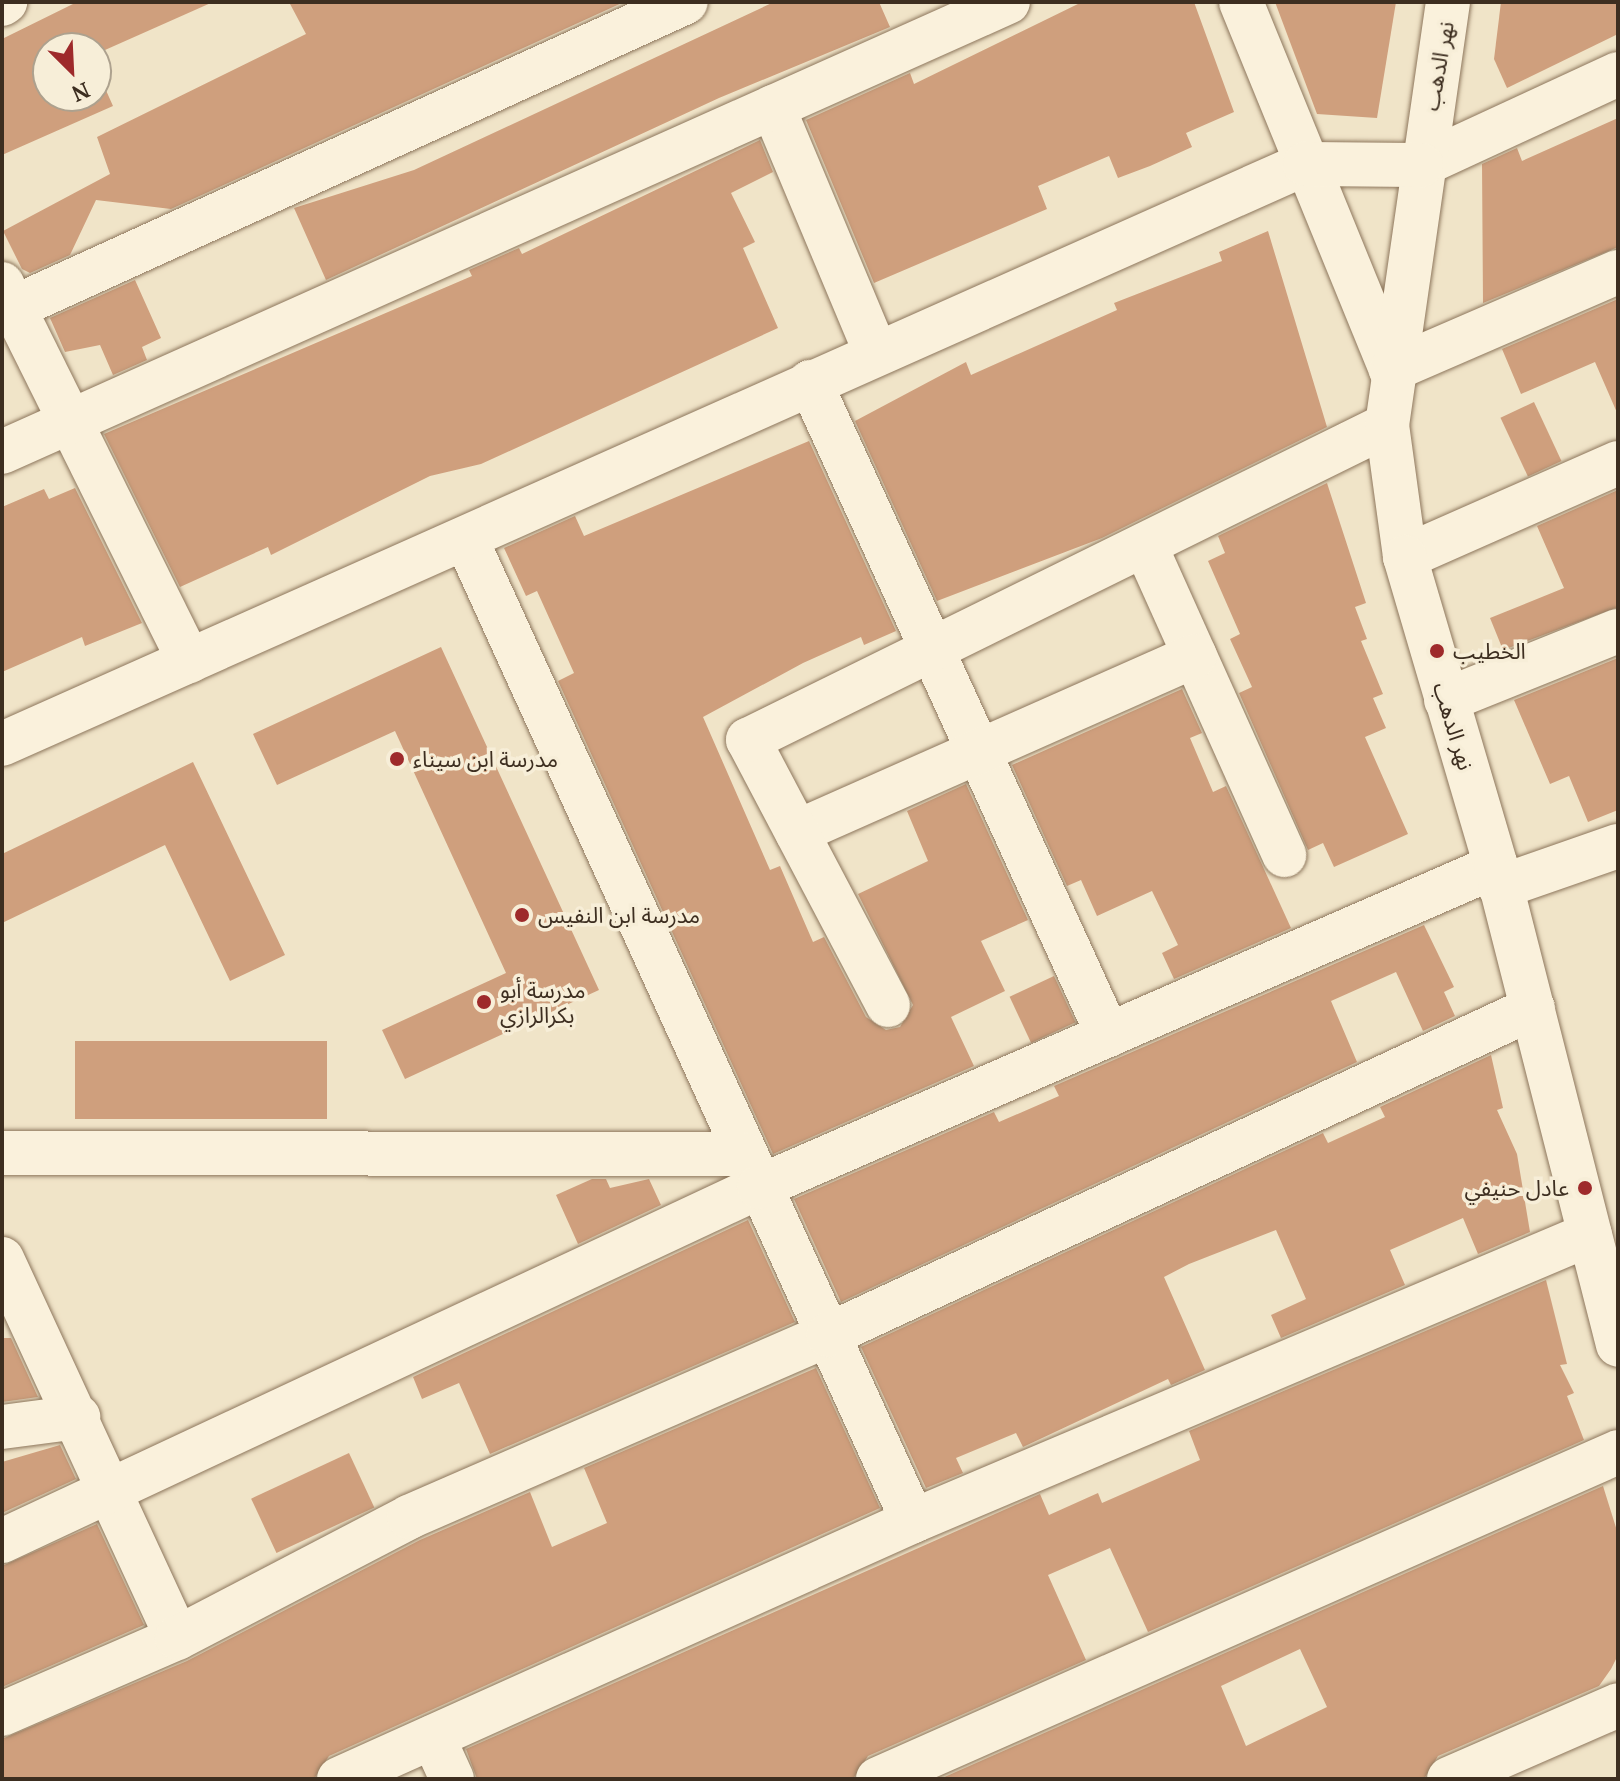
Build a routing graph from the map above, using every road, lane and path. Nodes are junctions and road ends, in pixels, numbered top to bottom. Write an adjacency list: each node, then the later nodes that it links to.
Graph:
1 (686, 2): 11 (street)
2 (1008, 2): 5 (street)
3 (1241, 2): 8 (street)
4 (1448, 2): 9 (street, نهر الدهب)
5 (964, 10): 7 (street)
6 (1618, 74): 9 (street)
7 (773, 107): 12 (street); 15 (street)
8 (1305, 164): 9 (street); 12 (street); 13 (street)
9 (1421, 165): 13 (street, نهر الدهب)
10 (1618, 272): 13 (street)
11 (6, 301): 15 (street)
12 (876, 353): 14 (street)
13 (1391, 370): 16 (street, نهر الدهب)
14 (810, 382): 19 (street); 23 (street)
15 (70, 421): 17 (street); 25 (street)
16 (1387, 425): 20 (street); 21 (street, نهر الدهب)
17 (2, 452)
18 (1618, 463): 21 (street)
19 (466, 539): 25 (street); 37 (street)
20 (1145, 545): 23 (street); 24 (street)
21 (1405, 557): 26 (street, نهر الدهب)
22 (1618, 631): 26 (street)
23 (931, 646): 28 (street); 29 (street)
24 (1195, 656): 28 (street); 31 (street)
25 (189, 661): 27 (street)
26 (1446, 700): 32 (street, نهر الدهب)
27 (2, 744)
28 (979, 753): 29 (street); 35 (street)
29 (797, 832): 33 (street)
30 (1618, 846): 32 (street)
31 (1284, 855)
32 (1498, 877): 34 (street, نهر الدهب); 35 (street)
33 (888, 1005)
34 (1533, 1008): 38 (street, نهر الدهب); 40 (street)
35 (1108, 1035): 37 (street)
36 (2, 1153): 37 (street)
37 (751, 1170): 40 (street); 45 (street)
38 (1590, 1234): 41 (street, نهر الدهب); 46 (street)
39 (2, 1259): 42 (street)
40 (828, 1335): 46 (street); 48 (street)
41 (1618, 1345)
42 (78, 1417): 43 (street); 45 (street)
43 (2, 1427)
44 (1618, 1452): 54 (street)
45 (113, 1492): 47 (street); 48 (street)
46 (913, 1521): 51 (street)
47 (2, 1541)
48 (177, 1638): 50 (street)
49 (1618, 1705): 55 (street)
50 (2, 1714)
51 (433, 1737): 52 (street); 53 (street)
52 (339, 1779)
53 (452, 1779)
54 (878, 1779)
55 (1449, 1779)

